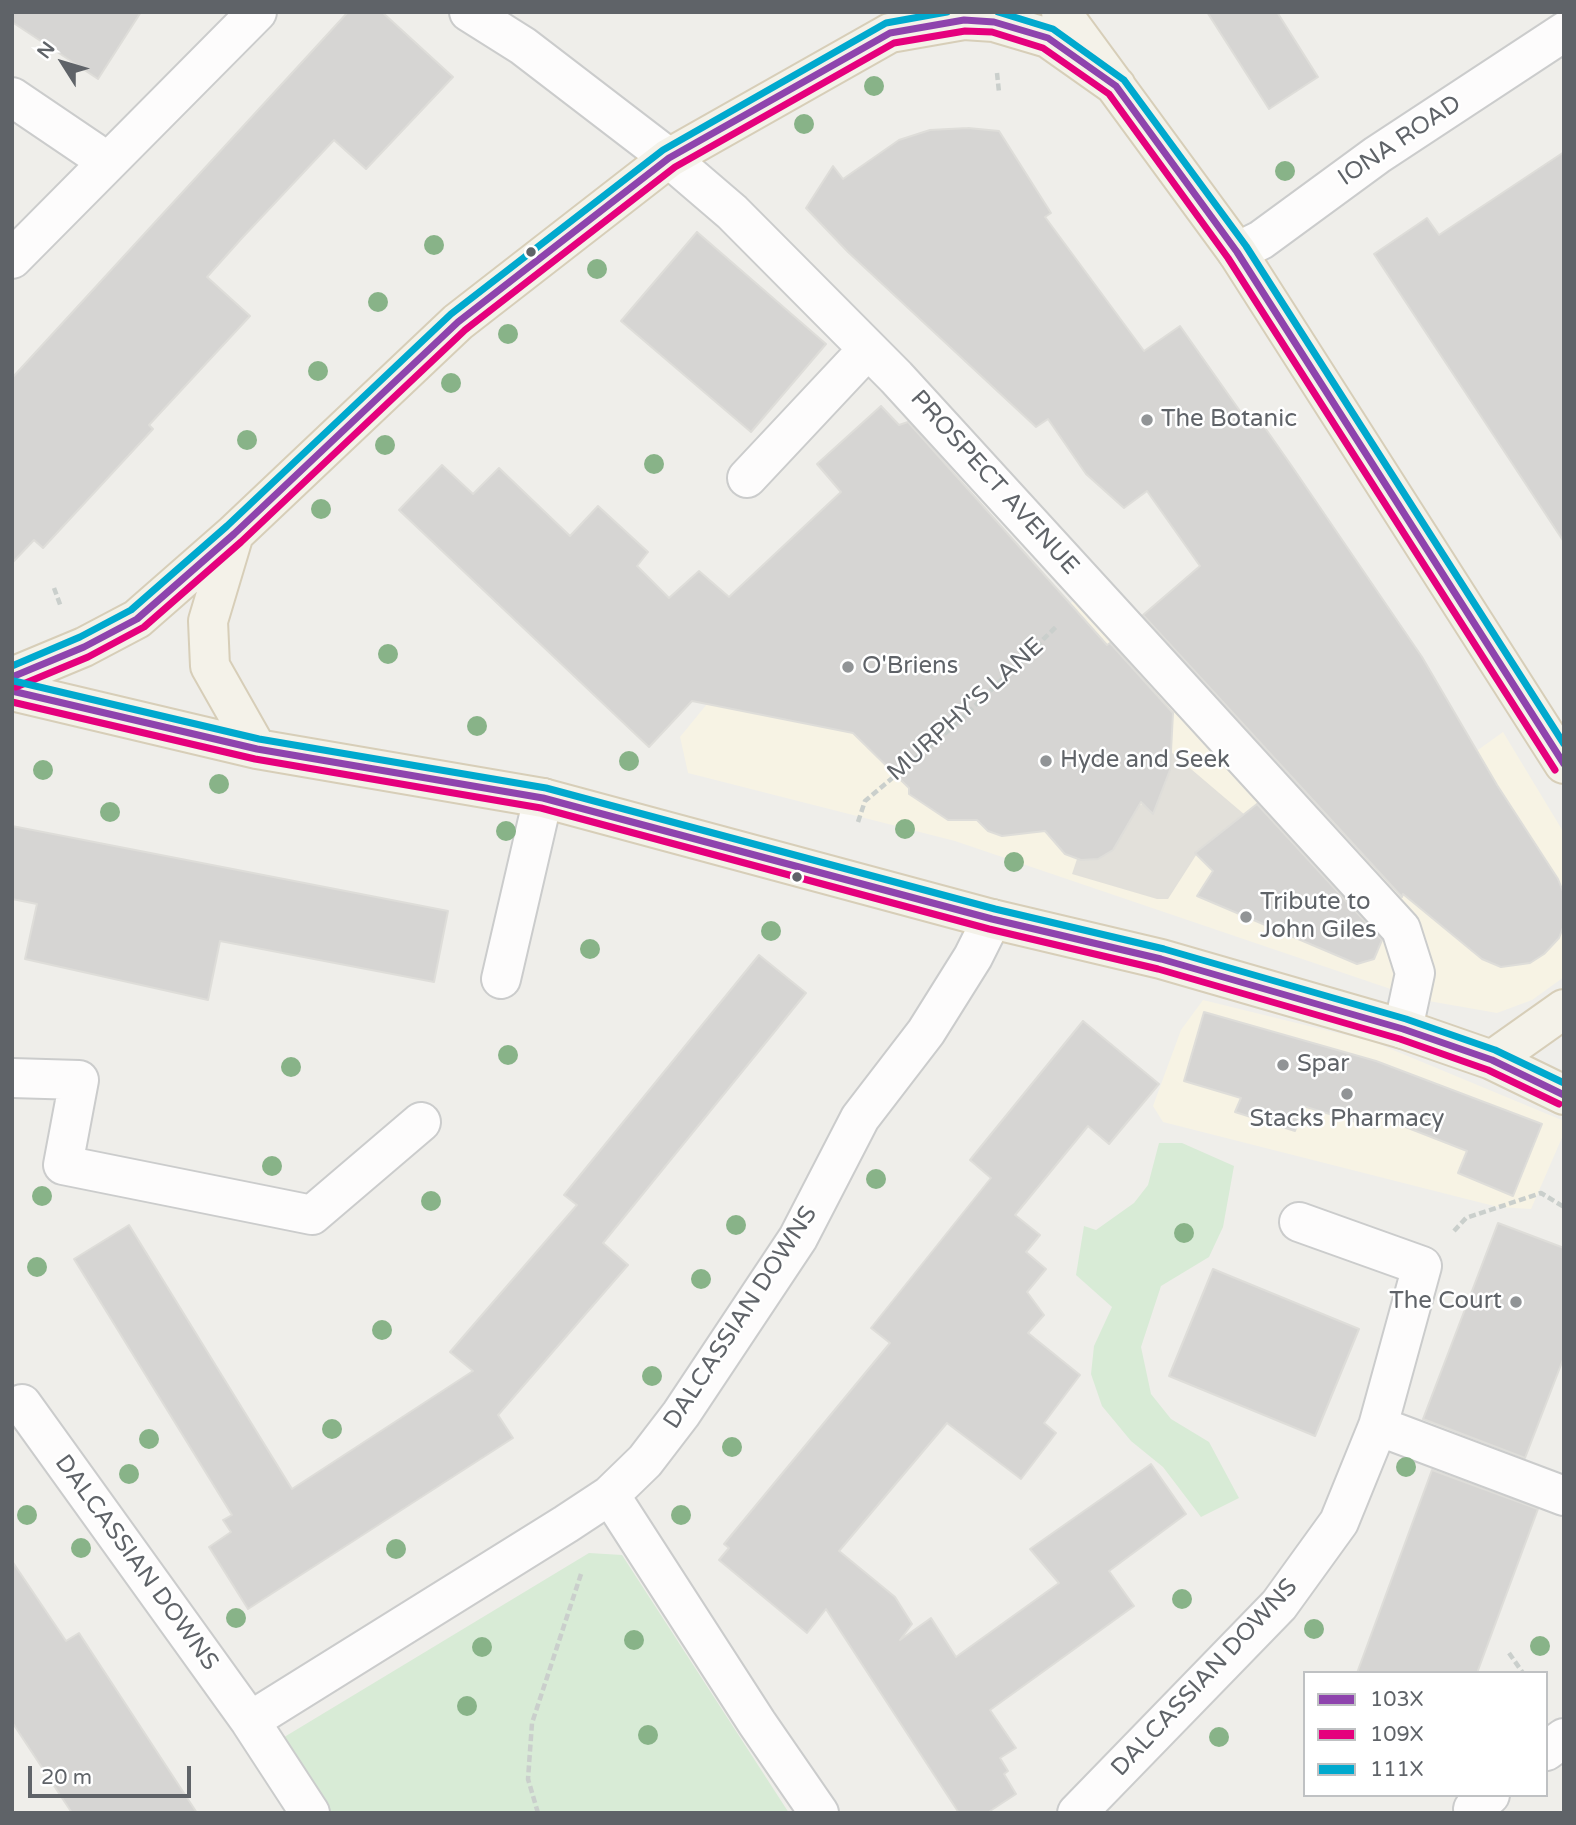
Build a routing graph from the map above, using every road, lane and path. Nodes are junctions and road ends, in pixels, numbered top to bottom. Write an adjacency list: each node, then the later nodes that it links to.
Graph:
1 (257, 12): 9 (street)
2 (469, 12): 8 (street, PROSPECT AVENUE)
3 (1061, 12): 6 (main road)
4 (897, 23): 6 (main road); 8 (main road)
5 (1559, 27): 10 (street, IONA ROAD)
6 (1116, 86): 10 (main road)
7 (12, 97): 9 (street)
8 (669, 158): 12 (street, PROSPECT AVENUE); 14 (main road)
9 (108, 162): 11 (street)
10 (1237, 252): 19 (main road)
11 (12, 259)
12 (868, 349): 13 (street); 25 (street, PROSPECT AVENUE)
13 (747, 478)
14 (234, 534): 16 (main road); 18 (main road)
15 (1063, 621): 21 (path, MURPHY'S LANE)
16 (12, 677)
17 (12, 691): 18 (main road)
18 (257, 749): 20 (main road)
19 (1564, 764)
20 (543, 798): 22 (main road); 23 (street)
21 (858, 822)
22 (992, 919): 25 (main road); 35 (street, DALCASSIAN DOWNS)
23 (501, 979)
24 (1564, 1009): 26 (main road)
25 (1403, 1028): 26 (main road)
26 (1492, 1060): 28 (main road)
27 (12, 1078): 29 (street)
28 (1564, 1095)
29 (421, 1122)
30 (1564, 1207): 32 (path)
31 (1299, 1222): 32 (street)
32 (1422, 1265): 34 (street, DALCASSIAN DOWNS)
33 (22, 1404): 40 (street, DALCASSIAN DOWNS)
34 (1378, 1426): 36 (street); 46 (street, DALCASSIAN DOWNS)
35 (610, 1494): 40 (street, DALCASSIAN DOWNS); 45 (street)
36 (1564, 1496)
37 (583, 1567): 44 (path)
38 (1509, 1653): 39 (path)
39 (1522, 1671)
40 (250, 1721): 43 (street, DALCASSIAN DOWNS)
41 (1564, 1738): 42 (street)
42 (1548, 1750)
43 (310, 1813)
44 (538, 1813)
45 (819, 1813)
46 (1077, 1813)

